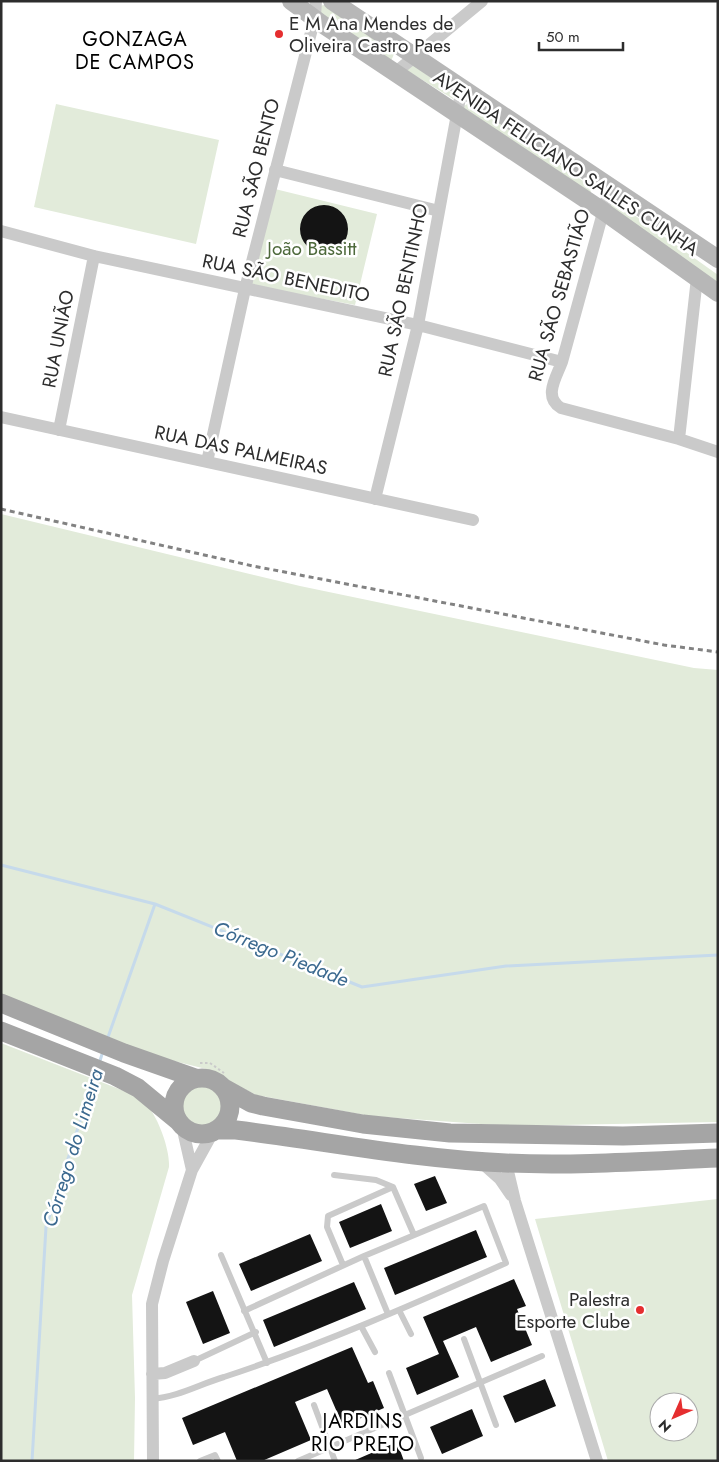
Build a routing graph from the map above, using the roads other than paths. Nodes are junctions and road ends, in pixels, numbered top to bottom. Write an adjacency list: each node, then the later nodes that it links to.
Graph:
1 (292, 1): 4 (main road, AVENIDA FELICIANO SALLES CUNHA)
2 (332, 1): 5 (main road, AVENIDA FELICIANO SALLES CUNHA)
3 (482, 1): 5 (street)
4 (316, 9): 6 (main road, AVENIDA FELICIANO SALLES CUNHA); 9 (street, RUA SÃO BENTO)
5 (414, 55): 6 (street); 7 (main road, AVENIDA FELICIANO SALLES CUNHA)
6 (396, 72): 8 (main road, AVENIDA FELICIANO SALLES CUNHA)
7 (462, 87): 8 (street, RUA SÃO BENTINHO); 10 (main road, AVENIDA FELICIANO SALLES CUNHA)
8 (456, 112): 11 (street, RUA SÃO BENTINHO); 12 (main road, AVENIDA FELICIANO SALLES CUNHA)
9 (275, 170): 11 (street); 17 (street, RUA SÃO BENTO)
10 (610, 187): 12 (street, RUA SÃO SEBASTIÃO); 15 (main road, AVENIDA FELICIANO SALLES CUNHA)
11 (439, 211): 19 (street, RUA SÃO BENTINHO)
12 (602, 211): 16 (main road, AVENIDA FELICIANO SALLES CUNHA); 20 (street, RUA SÃO SEBASTIÃO)
13 (1, 231): 14 (street, RUA SÃO BENEDITO)
14 (94, 256): 17 (street, RUA SÃO BENEDITO); 22 (street, RUA UNIÃO)
15 (718, 260)
16 (696, 278): 18 (main road, AVENIDA FELICIANO SALLES CUNHA); 23 (street)
17 (245, 289): 19 (street, RUA SÃO BENEDITO); 25 (street, RUA SÃO BENTO)
18 (718, 293)
19 (418, 325): 20 (street, RUA SÃO BENEDITO); 26 (street, RUA SÃO BENTINHO)
20 (562, 362): 23 (street, RUA SÃO SEBASTIÃO)
21 (1, 417): 22 (street, RUA DAS PALMEIRAS)
22 (59, 430): 25 (street, RUA DAS PALMEIRAS)
23 (679, 439): 24 (street)
24 (718, 452)
25 (207, 462): 26 (street, RUA DAS PALMEIRAS)
26 (375, 499): 27 (street, RUA DAS PALMEIRAS)
27 (473, 520)
28 (1, 1003): 30 (main road)
29 (1, 1031): 32 (main road)
30 (195, 1078): 31 (main road); 32 (main road)
31 (224, 1088): 33 (main road); 34 (main road)
32 (180, 1123): 33 (main road); 38 (street)
33 (215, 1131): 36 (main road); 38 (street)
34 (718, 1134)
35 (718, 1158): 37 (main road)
36 (480, 1161): 37 (main road); 41 (street)
37 (506, 1163): 41 (street)
38 (192, 1170): 58 (street)
39 (334, 1175): 40 (lane)
40 (393, 1187): 42 (lane); 45 (lane)
41 (515, 1201): 71 (street)
42 (414, 1235): 44 (lane); 46 (lane)
43 (221, 1255): 47 (lane)
44 (364, 1256): 45 (lane); 48 (lane)
45 (343, 1265): 47 (lane)
46 (399, 1310): 48 (lane); 51 (lane)
47 (244, 1311): 50 (lane)
48 (388, 1314): 49 (lane)
49 (362, 1326): 53 (lane); 56 (lane)
50 (256, 1332): 55 (lane); 56 (lane)
51 (411, 1334)
52 (464, 1339): 59 (lane)
53 (375, 1352)
54 (542, 1356): 59 (lane)
55 (194, 1361): 58 (street)
56 (267, 1363): 60 (lane)
57 (389, 1373): 62 (lane)
58 (152, 1374): 60 (street)
59 (480, 1382): 62 (lane); 63 (lane)
60 (152, 1399): 66 (street)
61 (314, 1405): 64 (lane)
62 (404, 1415): 64 (lane); 65 (lane)
63 (496, 1425)
64 (330, 1447): 69 (lane); 70 (lane)
65 (421, 1458)
66 (153, 1461)
67 (200, 1461): 68 (lane)
68 (218, 1461)
69 (298, 1461)
70 (335, 1461)
71 (597, 1461)

